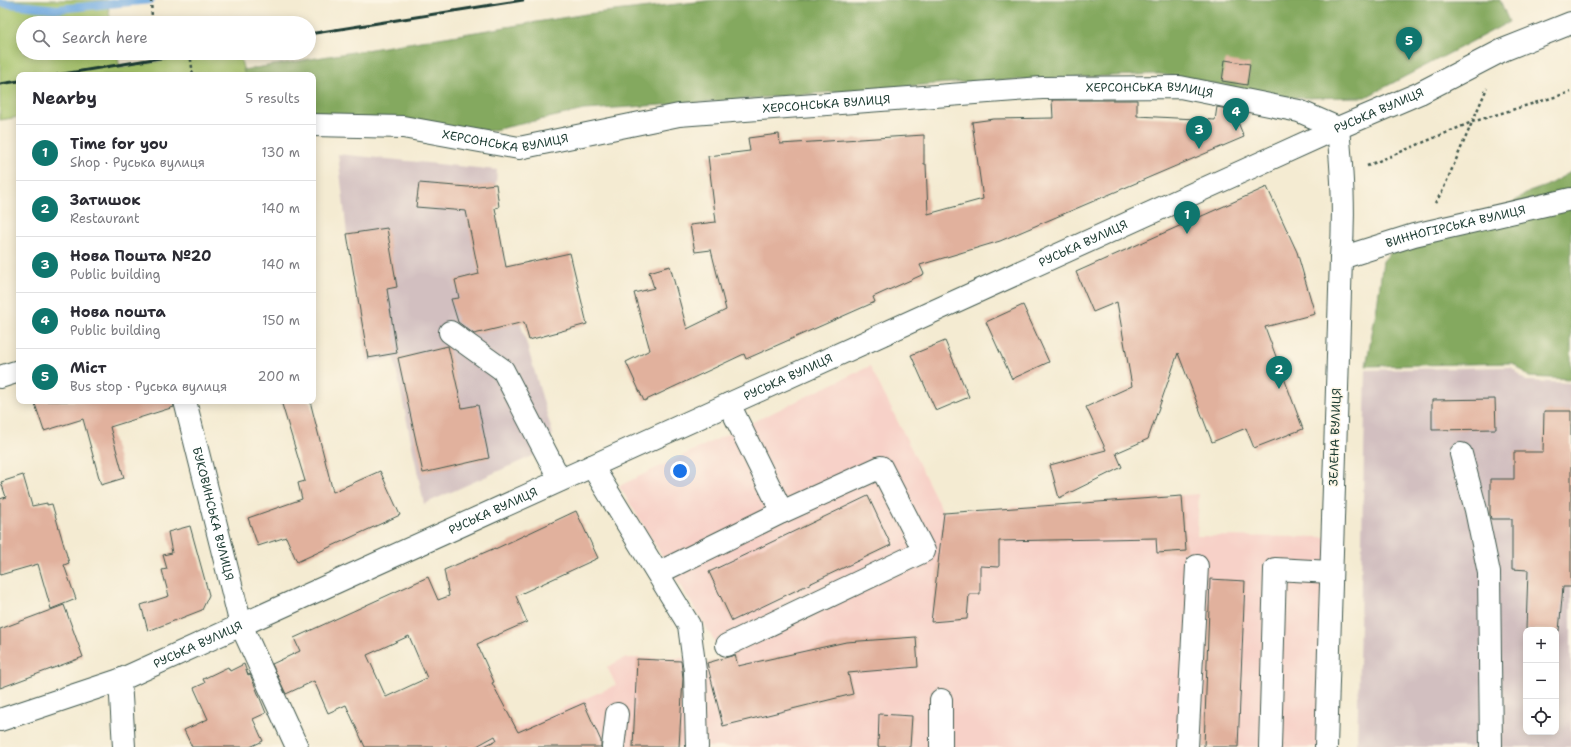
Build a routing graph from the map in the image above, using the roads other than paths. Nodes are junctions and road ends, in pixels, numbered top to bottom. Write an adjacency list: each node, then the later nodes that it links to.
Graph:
1 (1571, 23): 3 (street, РУСЬКА ВУЛИЦЯ)
2 (316, 125): 3 (street, ХЕРСОНСЬКА ВУЛИЦЯ)
3 (1338, 128): 5 (street, ЗЕЛЕНА ВУЛИЦЯ); 10 (street, РУСЬКА ВУЛИЦЯ)
4 (1571, 199): 5 (street, ВИННОГІРСЬКА ВУЛИЦЯ)
5 (1341, 258): 16 (street, ЗЕЛЕНА ВУЛИЦЯ)
6 (450, 332): 13 (street)
7 (16, 372): 8 (street)
8 (0, 377)
9 (186, 404): 18 (street, БУКОВИНСЬКА ВУЛИЦЯ)
10 (729, 404): 12 (street, РУСЬКА ВУЛИЦЯ); 14 (street)
11 (1461, 454): 32 (street)
12 (592, 466): 13 (street, РУСЬКА ВУЛИЦЯ); 17 (street)
13 (560, 480): 18 (street, РУСЬКА ВУЛИЦЯ)
14 (782, 512): 17 (street); 19 (street)
15 (1197, 566): 29 (street)
16 (1331, 572): 30 (street); 31 (street, ЗЕЛЕНА ВУЛИЦЯ)
17 (658, 573): 27 (street)
18 (241, 625): 20 (street, РУСЬКА ВУЛИЦЯ); 25 (street, БУКОВИНСЬКА ВУЛИЦЯ)
19 (727, 645)
20 (120, 680): 23 (street, РУСЬКА ВУЛИЦЯ); 24 (street)
21 (941, 700): 28 (street)
22 (618, 714): 26 (street)
23 (0, 720)
24 (124, 747)
25 (297, 747)
26 (613, 747)
27 (697, 747)
28 (941, 747)
29 (1187, 747)
30 (1270, 747)
31 (1326, 747)
32 (1491, 747)

